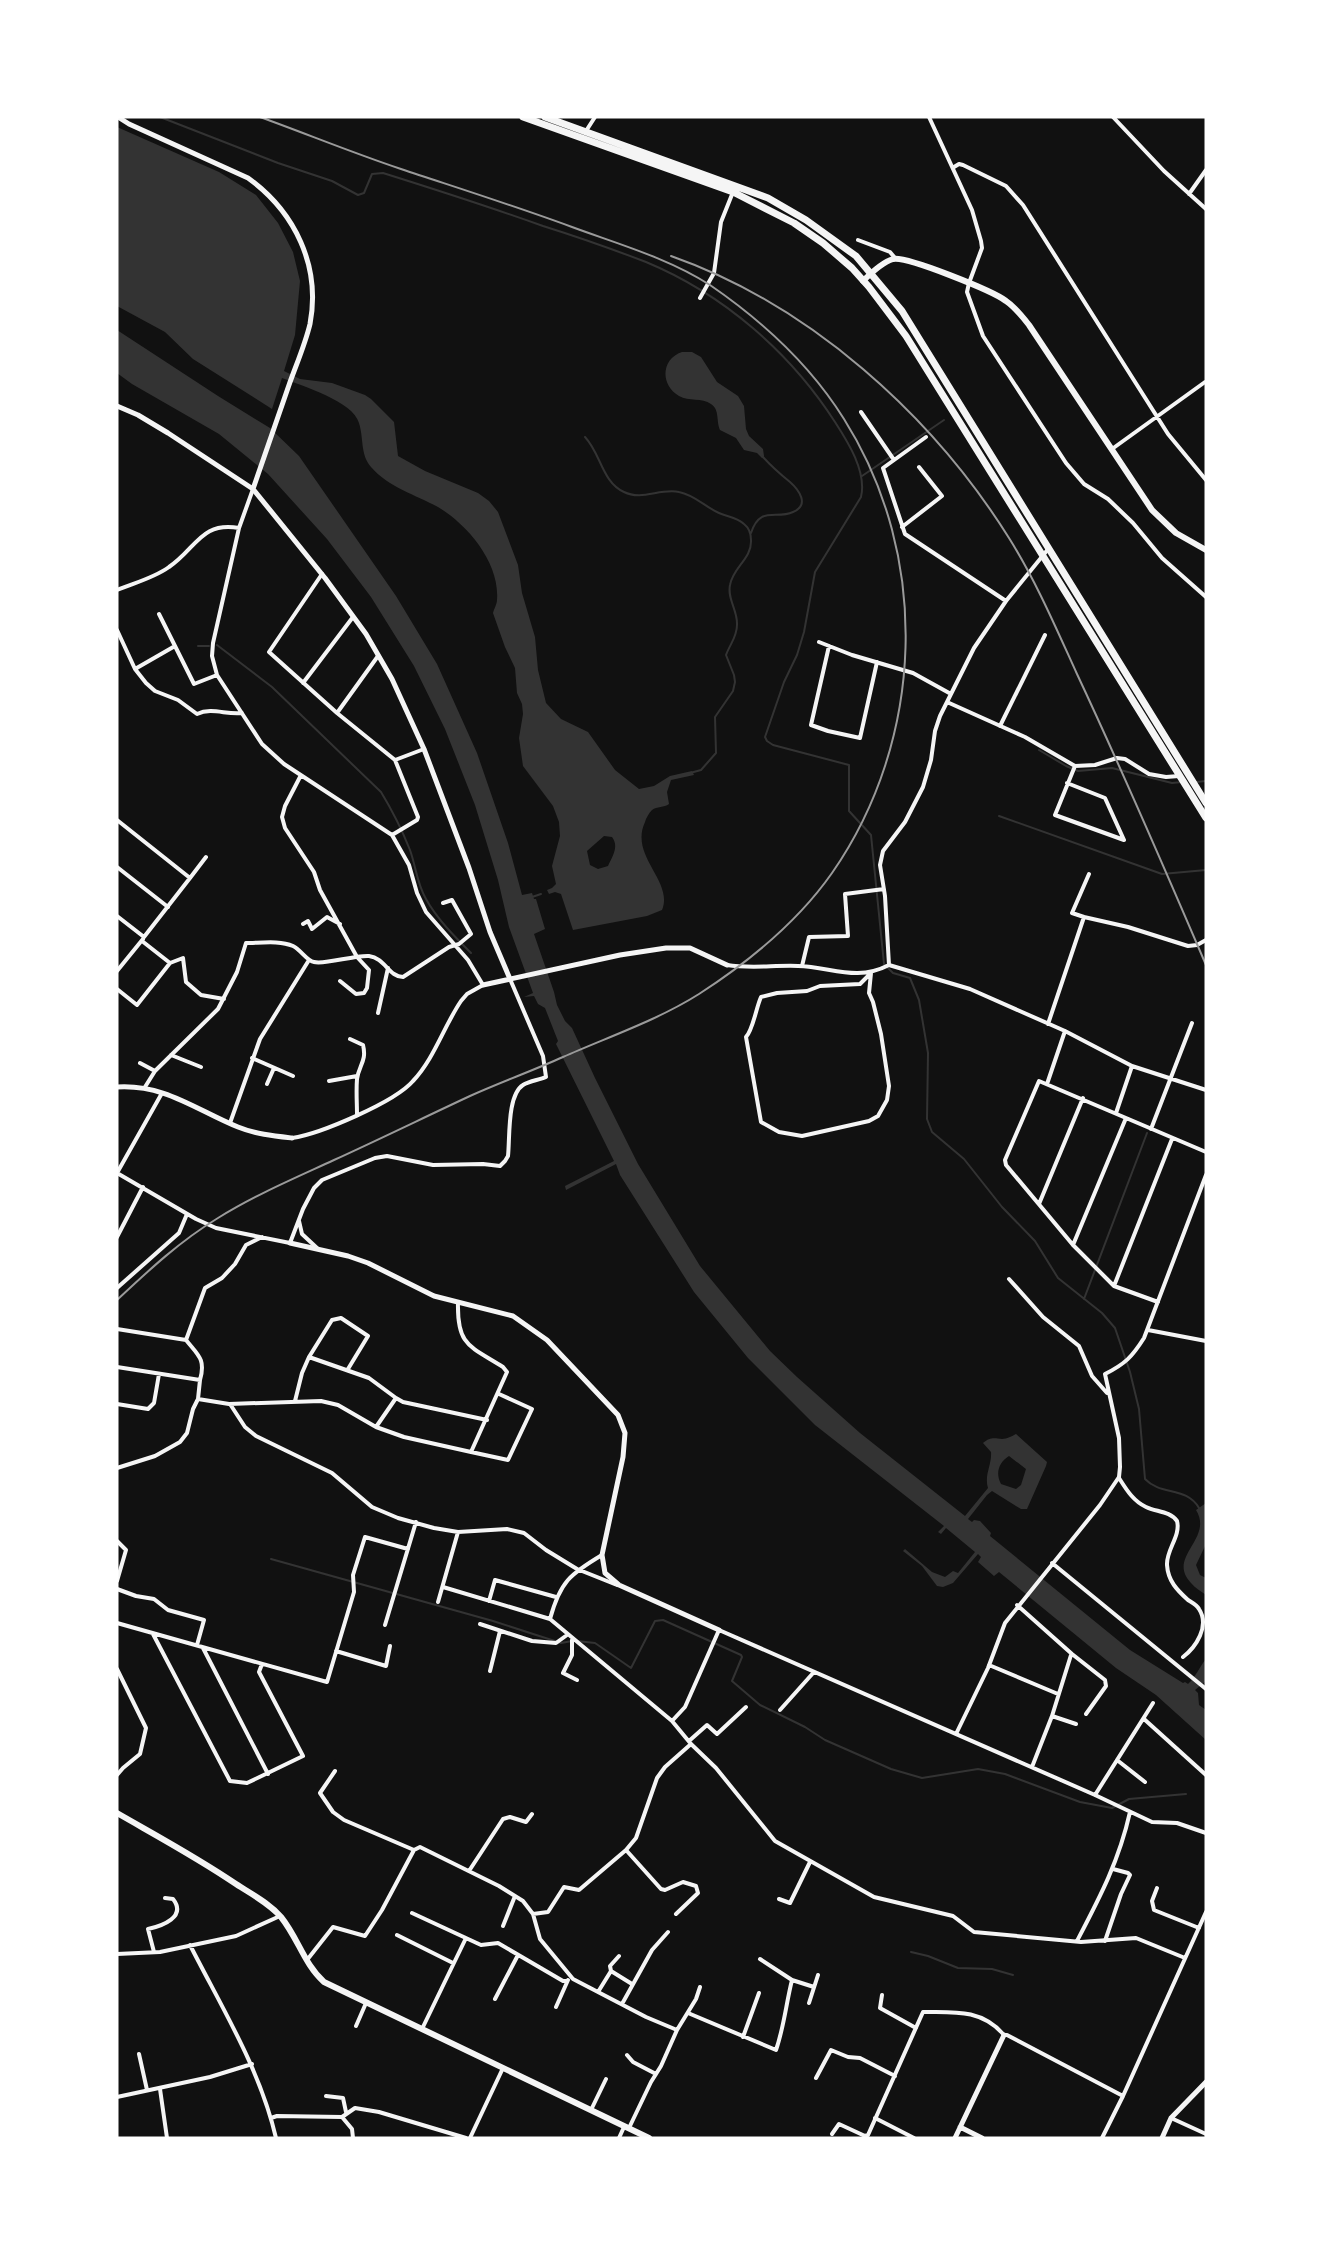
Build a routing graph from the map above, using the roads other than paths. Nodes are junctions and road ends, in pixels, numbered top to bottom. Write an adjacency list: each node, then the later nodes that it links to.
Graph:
1 (118, 117): 28 (street)
2 (523, 117): 10 (highway)
3 (545, 117): 7 (highway)
4 (595, 117): 7 (street)
5 (929, 117): 8 (street)
6 (1113, 117): 11 (street)
7 (586, 132): 15 (highway)
8 (954, 167): 17 (street); 22 (street)
9 (1206, 170): 11 (street)
10 (732, 192): 16 (highway); 18 (street)
11 (1189, 194): 12 (street)
12 (1206, 209)
13 (858, 240): 14 (street)
14 (896, 258): 15 (main road); 17 (main road)
15 (872, 273): 16 (main road); 31 (highway)
16 (863, 281): 33 (highway)
17 (969, 283): 24 (main road); 36 (street)
18 (700, 298)
19 (1205, 382): 22 (street)
20 (117, 406): 28 (street)
21 (861, 412): 25 (street)
22 (1158, 417): 24 (street); 27 (street)
23 (926, 437): 25 (street)
24 (1111, 450): 32 (main road)
25 (894, 460): 29 (street)
26 (919, 467): 29 (street)
27 (1206, 480)
28 (253, 489): 30 (street); 34 (street)
29 (902, 527): 37 (street)
30 (239, 528): 35 (street); 48 (street)
31 (1049, 548): 33 (street); 61 (highway)
32 (1206, 550)
33 (1043, 557): 37 (street); 59 (highway)
34 (322, 574): 39 (street); 49 (street)
35 (117, 590)
36 (1206, 597)
37 (1006, 601): 50 (street)
38 (159, 614): 43 (street)
39 (353, 617): 45 (street); 49 (street)
40 (117, 630): 47 (street)
41 (1045, 635): 54 (street)
42 (819, 642): 44 (street)
43 (175, 646): 47 (street); 48 (street)
44 (829, 646): 46 (street); 46 (street)
45 (378, 656): 53 (street); 55 (street)
46 (876, 662): 50 (street)
47 (135, 669): 52 (street)
48 (217, 675): 52 (street)
49 (303, 683): 53 (street)
50 (951, 694): 51 (street)
51 (947, 702): 54 (street); 69 (street)
52 (242, 713): 58 (street)
53 (337, 713): 56 (street)
54 (1000, 726): 57 (street)
55 (424, 748): 56 (street); 88 (street)
56 (395, 760): 64 (street)
57 (1074, 768): 59 (street); 60 (street)
58 (301, 775): 64 (street); 75 (street)
59 (1179, 776): 62 (highway)
60 (1067, 783): 60 (street)
61 (1206, 803)
62 (1206, 818)
63 (118, 822): 68 (street)
64 (392, 835): 78 (street)
65 (206, 857): 68 (street)
66 (117, 867): 71 (street)
67 (1089, 874): 73 (street)
68 (190, 878): 71 (street)
69 (881, 890): 83 (street); 84 (street)
70 (443, 903): 78 (street)
71 (168, 907): 76 (street)
72 (117, 916): 76 (street)
73 (1084, 917): 77 (street); 95 (street)
74 (303, 924): 75 (street)
75 (341, 924): 79 (street)
76 (143, 939): 81 (street); 86 (street)
77 (1206, 940)
78 (459, 944): 85 (street); 90 (street)
79 (357, 957): 80 (street); 85 (street); 89 (street)
80 (309, 960): 92 (street); 99 (street)
81 (170, 963): 91 (street); 92 (street)
82 (728, 965): 84 (street); 88 (street)
83 (889, 965): 87 (street); 95 (street)
84 (802, 966): 87 (street)
85 (388, 968): 93 (street)
86 (117, 972)
87 (873, 972): 87 (street)
88 (513, 978): 90 (street); 129 (street)
89 (340, 981)
90 (483, 985): 117 (street)
91 (117, 989)
92 (224, 999): 98 (street)
93 (378, 1013)
94 (1192, 1023): 107 (street)
95 (1048, 1024): 96 (street)
96 (1065, 1031): 101 (street); 110 (street)
97 (350, 1040): 105 (street)
98 (171, 1055): 102 (street); 104 (street)
99 (252, 1058): 103 (street); 119 (street)
100 (140, 1063): 104 (street)
101 (1132, 1066): 107 (street); 116 (street)
102 (201, 1067)
103 (274, 1068): 106 (street); 109 (street)
104 (155, 1071): 112 (street)
105 (357, 1076): 108 (street); 117 (street)
106 (293, 1077)
107 (1170, 1078): 113 (street); 120 (street)
108 (329, 1081)
109 (267, 1084)
110 (1047, 1084): 115 (street); 127 (street)
111 (117, 1087): 112 (street)
112 (145, 1087): 114 (street)
113 (1206, 1090)
114 (162, 1092): 119 (street); 124 (street)
115 (1083, 1098): 116 (street); 127 (street)
116 (1116, 1113): 118 (street)
117 (357, 1114): 121 (street)
118 (1126, 1118): 120 (street); 133 (street)
119 (230, 1123): 121 (street)
120 (1151, 1129): 122 (street)
121 (292, 1138)
122 (1172, 1139): 123 (street); 136 (street)
123 (1206, 1152)
124 (117, 1173): 126 (street)
125 (1206, 1175): 138 (street)
126 (142, 1187): 128 (street); 130 (street)
127 (1039, 1204): 133 (street)
128 (187, 1214): 131 (street); 137 (street)
129 (298, 1221): 132 (street); 134 (street)
130 (117, 1236)
131 (262, 1237): 132 (street); 142 (street)
132 (290, 1243): 134 (street)
133 (1073, 1245): 136 (street)
134 (318, 1249): 139 (street)
135 (1009, 1279): 150 (street)
136 (1114, 1286): 138 (street)
137 (117, 1288)
138 (1158, 1302): 141 (street)
139 (458, 1303): 149 (street); 165 (street)
140 (117, 1329): 142 (street)
141 (1148, 1330): 143 (street); 150 (street)
142 (186, 1340): 148 (street)
143 (1206, 1341)
144 (309, 1357): 146 (street); 146 (street); 153 (street)
145 (117, 1367): 147 (street)
146 (348, 1369): 151 (street)
147 (159, 1374): 148 (street); 154 (street)
148 (200, 1380): 152 (street)
149 (498, 1394): 156 (street); 158 (street)
150 (1110, 1396): 160 (street)
151 (396, 1398): 156 (street); 157 (street)
152 (198, 1399): 155 (street); 159 (street)
153 (295, 1401): 155 (street); 157 (street)
154 (117, 1404)
155 (230, 1404): 161 (street)
156 (487, 1420): 158 (street)
157 (376, 1427): 158 (street)
158 (471, 1452)
159 (117, 1468)
160 (1119, 1477): 166 (street); 190 (street)
161 (416, 1522): 162 (street); 164 (street)
162 (458, 1532): 167 (street); 170 (street)
163 (117, 1541): 168 (street)
164 (408, 1549): 179 (street); 188 (street)
165 (602, 1555): 167 (street); 169 (street)
166 (1052, 1563): 175 (street); 197 (street)
167 (577, 1569): 169 (street); 172 (street)
168 (117, 1581)
169 (619, 1585): 180 (street)
170 (442, 1587): 173 (street); 174 (street)
171 (117, 1589): 185 (street)
172 (556, 1597): 173 (street); 176 (street)
173 (489, 1601): 176 (street)
174 (438, 1602)
175 (1017, 1605): 189 (street); 192 (street)
176 (550, 1619): 183 (street)
177 (117, 1623): 182 (street)
178 (480, 1624): 181 (street)
179 (385, 1625)
180 (719, 1630): 195 (street); 205 (street)
181 (500, 1631): 183 (street); 194 (street)
182 (153, 1633): 185 (street); 212 (street)
183 (567, 1635): 184 (street)
184 (572, 1640): 196 (street); 205 (street)
185 (197, 1646): 187 (street)
186 (390, 1646): 188 (street)
187 (203, 1647): 191 (street); 212 (street)
188 (336, 1651): 191 (street)
189 (1072, 1654): 198 (street); 202 (street)
190 (1183, 1657)
191 (262, 1664): 212 (street)
192 (989, 1665): 198 (street); 207 (street)
193 (117, 1669): 213 (street)
194 (490, 1671)
195 (814, 1672): 201 (street); 207 (street)
196 (577, 1680)
197 (1206, 1689)
198 (1058, 1694): 203 (street)
199 (1154, 1703): 204 (street)
200 (746, 1707): 208 (street)
201 (780, 1710)
202 (1086, 1714)
203 (1052, 1716): 206 (street); 210 (street)
204 (1144, 1719): 209 (street); 214 (street)
205 (672, 1721): 208 (street)
206 (1076, 1724)
207 (956, 1734): 210 (street)
208 (690, 1742): 222 (street); 223 (street)
209 (1118, 1760): 215 (street); 216 (street)
210 (1032, 1767): 216 (street)
211 (335, 1771): 221 (street)
212 (268, 1774)
213 (117, 1775)
214 (1206, 1775)
215 (1145, 1782)
216 (1095, 1795): 217 (street)
217 (1130, 1812): 220 (street); 224 (street)
218 (117, 1813): 234 (main road)
219 (532, 1814): 225 (street)
220 (1206, 1833)
221 (414, 1850): 225 (street); 249 (street)
222 (626, 1850): 232 (street); 233 (street)
223 (810, 1862): 229 (street); 240 (street)
224 (1113, 1869): 240 (street); 241 (street)
225 (469, 1871): 227 (street)
226 (1157, 1888): 236 (street)
227 (515, 1896): 232 (street); 235 (street)
228 (165, 1898): 243 (street)
229 (779, 1899)
230 (1206, 1912): 236 (street)
231 (412, 1913): 239 (street)
232 (533, 1914): 253 (street)
233 (676, 1914)
234 (280, 1916): 242 (street); 249 (main road)
235 (503, 1926)
236 (1199, 1928): 247 (street)
237 (668, 1932): 255 (street)
238 (397, 1935): 250 (street)
239 (466, 1938): 245 (street); 250 (street)
240 (1077, 1941): 241 (street)
241 (1105, 1941): 247 (street)
242 (190, 1945): 243 (street); 275 (street)
243 (154, 1952): 244 (street)
244 (117, 1954)
245 (518, 1955): 253 (street); 261 (street)
246 (619, 1956): 251 (street)
247 (1185, 1958): 285 (street)
248 (760, 1959): 254 (street)
249 (307, 1960): 262 (main road)
250 (453, 1963): 269 (street)
251 (611, 1971): 255 (street); 258 (street)
252 (818, 1975): 257 (street)
253 (569, 1979): 258 (street); 265 (street)
254 (792, 1980): 257 (street); 272 (street)
255 (632, 1984): 264 (street)
256 (700, 1987): 266 (street)
257 (814, 1987): 263 (street)
258 (598, 1992): 264 (street)
259 (759, 1993): 272 (street)
260 (882, 1995): 268 (street)
261 (495, 1999)
262 (366, 2003): 267 (street); 269 (main road)
263 (809, 2003)
264 (621, 2004): 270 (street)
265 (556, 2007)
266 (688, 2013): 270 (street); 272 (street)
267 (356, 2026)
268 (916, 2028): 271 (street); 278 (street)
269 (422, 2029): 276 (main road)
270 (677, 2030): 277 (street)
271 (1004, 2036): 285 (street); 293 (street)
272 (743, 2037)
273 (139, 2054): 283 (street)
274 (627, 2055): 277 (street)
275 (252, 2064): 282 (street); 290 (street)
276 (503, 2068): 287 (main road); 300 (street)
277 (656, 2074): 294 (street)
278 (895, 2076): 279 (street); 291 (street)
279 (816, 2078)
280 (606, 2079): 287 (street)
281 (1206, 2082): 292 (street)
282 (160, 2088): 283 (street); 297 (street)
283 (147, 2090): 286 (street)
284 (326, 2096): 288 (street)
285 (1124, 2096): 306 (street)
286 (117, 2097)
287 (591, 2111): 294 (main road)
288 (346, 2112): 289 (street); 300 (street)
289 (342, 2116): 290 (street); 299 (street)
290 (271, 2118): 298 (street)
291 (875, 2118): 295 (street); 303 (street)
292 (1171, 2118): 296 (street); 307 (street)
293 (960, 2127): 304 (street); 305 (street)
294 (626, 2128): 301 (street); 302 (main road)
295 (832, 2134)
296 (1206, 2134)
297 (167, 2138)
298 (276, 2138)
299 (354, 2138)
300 (468, 2138)
301 (619, 2138)
302 (649, 2138)
303 (914, 2138)
304 (955, 2138)
305 (982, 2138)
306 (1102, 2138)
307 (1162, 2138)

